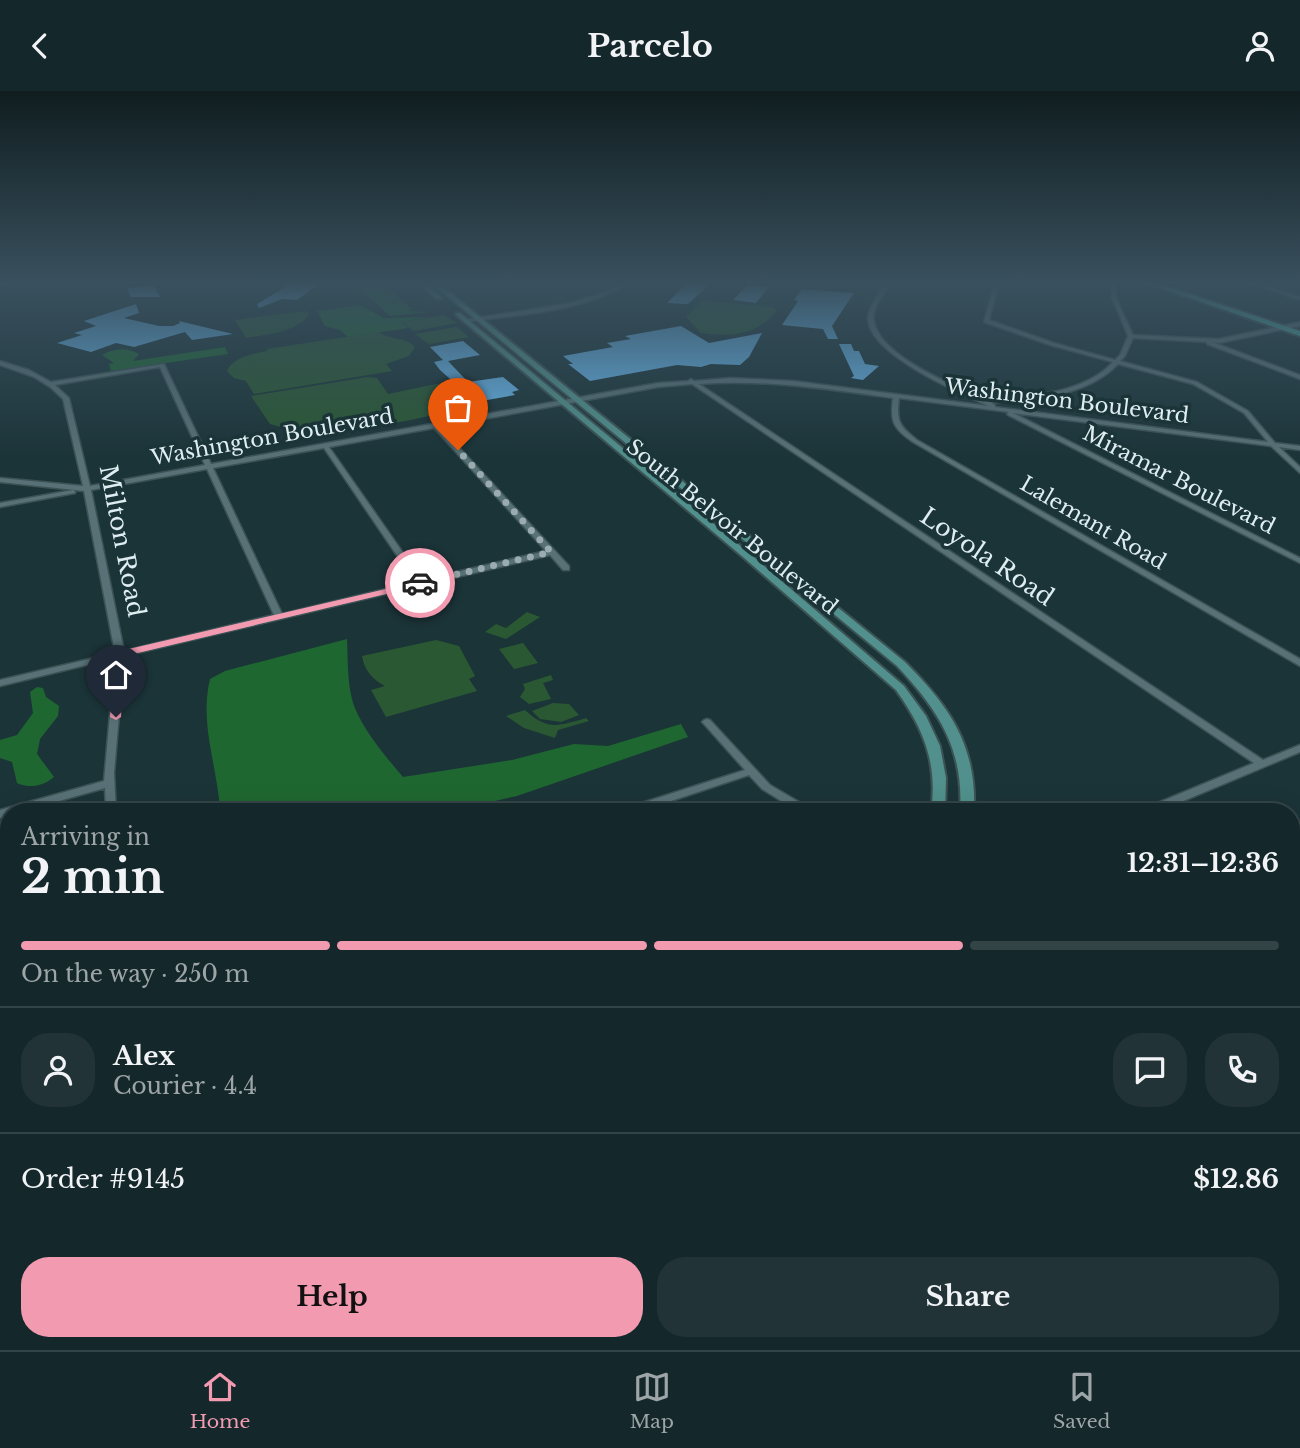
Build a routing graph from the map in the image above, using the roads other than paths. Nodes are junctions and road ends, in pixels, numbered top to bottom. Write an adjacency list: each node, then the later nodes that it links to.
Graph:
1 (491, 341): 16 (street, South Belvoir Boulevard)
2 (504, 341): 15 (street, South Belvoir Boulevard)
3 (881, 341): 17 (street, Miramar Boulevard)
4 (1043, 341): 9 (street)
5 (1129, 341): 9 (street)
6 (1198, 341): 7 (street)
7 (1202, 341): 8 (street); 11 (street)
8 (1220, 341)
9 (1120, 361): 17 (street); 20 (street)
10 (0, 363): 13 (street, Milton Road)
11 (1300, 377)
12 (691, 381): 14 (street, Washington Boulevard); 15 (street, Washington Boulevard); 40 (street, Loyola Road)
13 (50, 384): 23 (street); 26 (street, Milton Road)
14 (896, 397): 18 (street, Washington Boulevard); 36 (street, Lalemant Road)
15 (576, 400): 16 (street, Washington Boulevard); 28 (street, South Belvoir Boulevard)
16 (563, 402): 19 (street, Washington Boulevard); 30 (street, South Belvoir Boulevard)
17 (985, 402): 18 (street, Miramar Boulevard)
18 (1004, 411): 20 (street, Washington Boulevard); 31 (street, Miramar Boulevard)
19 (435, 425): 21 (street, Washington Boulevard); 29 (street)
20 (1272, 444): 22 (street, Washington Boulevard); 24 (street)
21 (325, 445): 23 (street, Washington Boulevard); 33 (street)
22 (1300, 448)
23 (208, 467): 26 (street, Washington Boulevard); 34 (street)
24 (1300, 471)
25 (0, 480): 26 (street, Washington Boulevard)
26 (88, 489): 27 (street); 35 (street, Milton Road)
27 (0, 505)
28 (762, 551): 30 (street); 48 (street, South Belvoir Boulevard)
29 (551, 552): 32 (street); 33 (street)
30 (746, 555): 47 (street, South Belvoir Boulevard)
31 (1300, 561)
32 (566, 568)
33 (420, 583): 34 (street)
34 (279, 617): 35 (street)
35 (120, 654): 37 (street); 42 (street, Milton Road)
36 (1300, 663)
37 (0, 683)
38 (707, 722): 41 (street)
39 (1300, 748): 40 (street)
40 (1262, 764): 49 (street)
41 (751, 771): 45 (street); 46 (street)
42 (109, 783): 43 (street); 44 (street, Milton Road)
43 (39, 803)
44 (110, 803)
45 (653, 803)
46 (792, 803)
47 (940, 803)
48 (967, 803)
49 (1169, 803)

